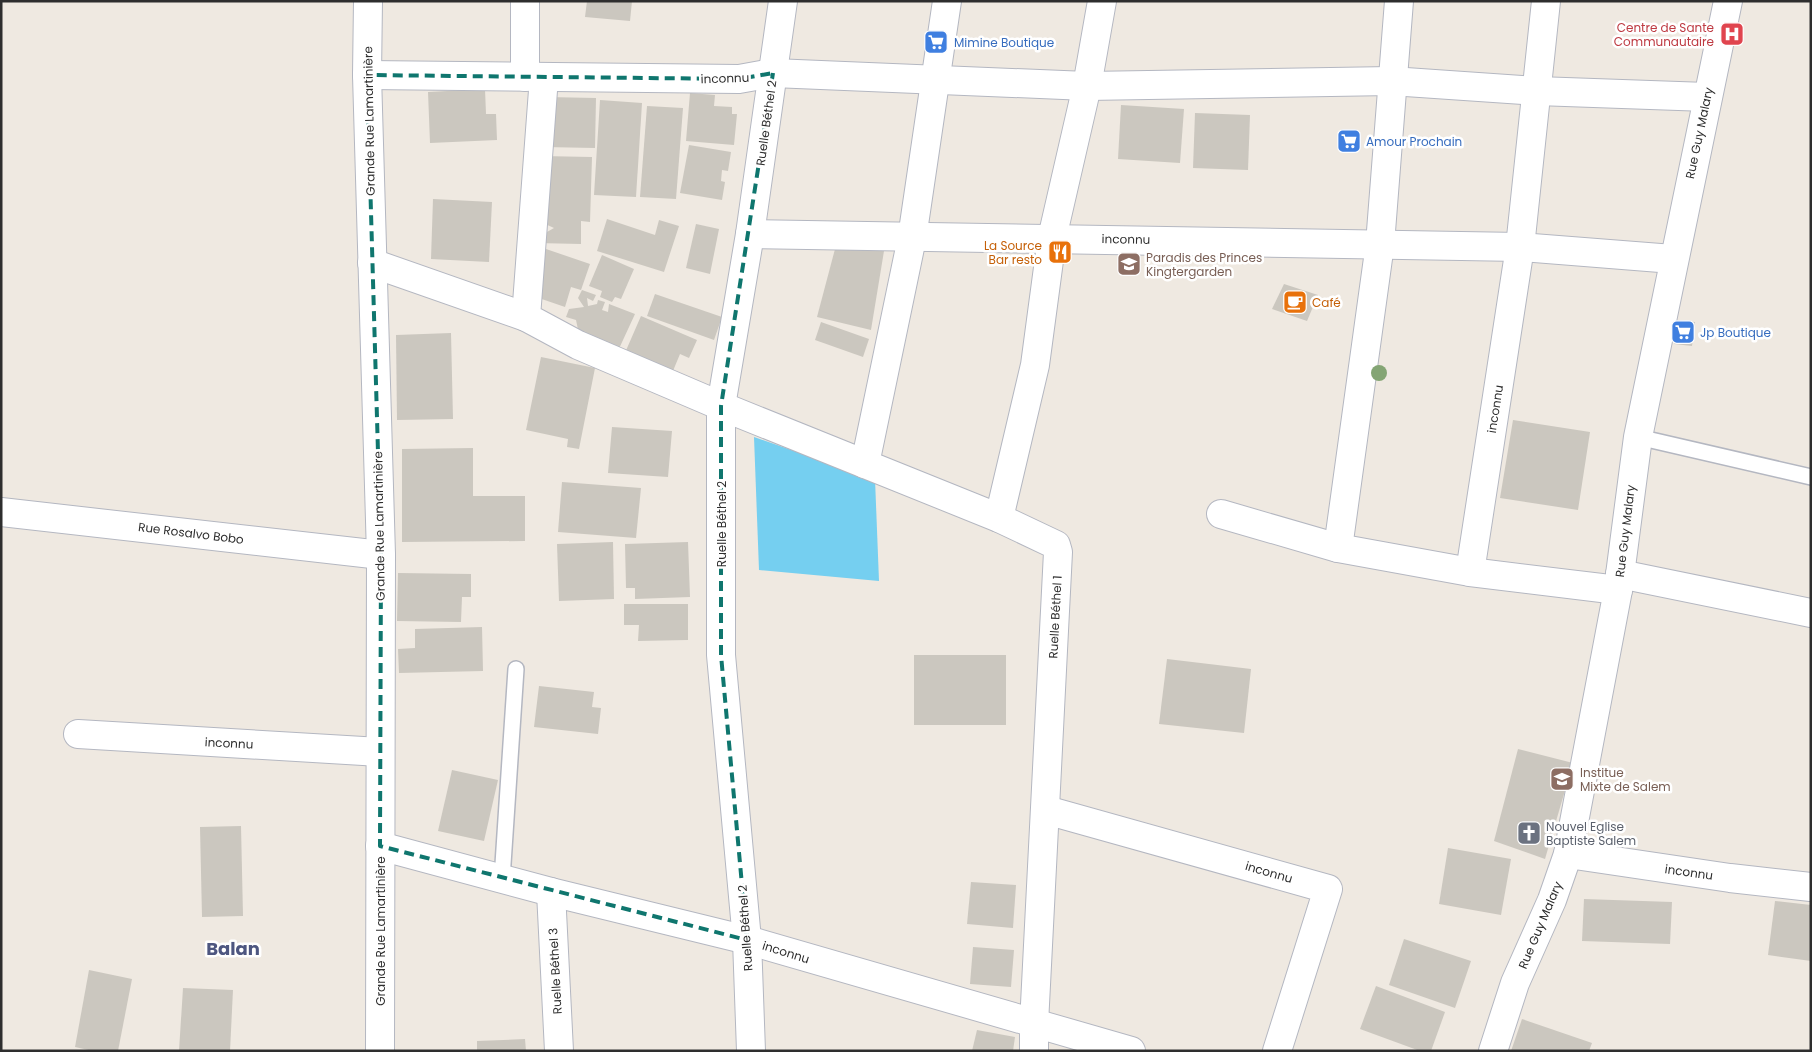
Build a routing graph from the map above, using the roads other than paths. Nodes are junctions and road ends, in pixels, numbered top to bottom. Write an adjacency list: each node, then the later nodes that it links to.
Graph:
1 (368, 1): 10 (street, Grande Rue Lamartinière)
2 (525, 1): 11 (street)
3 (783, 1): 9 (street, Ruelle Béthel 2)
4 (947, 1): 12 (street)
5 (1102, 1): 14 (street)
6 (1399, 1): 13 (street)
7 (1546, 1): 15 (street, inconnu)
8 (1728, 1): 16 (street, Rue Guy Malary)
9 (773, 73): 11 (street, inconnu); 12 (street, inconnu); 17 (street, Ruelle Béthel 2)
10 (367, 75): 11 (street, inconnu); 23 (street, Grande Rue Lamartinière)
11 (535, 77): 24 (street)
12 (935, 79): 14 (street, inconnu); 18 (street)
13 (1392, 81): 14 (street, inconnu); 15 (street, inconnu); 20 (street)
14 (1087, 86): 19 (street)
15 (1537, 91): 16 (street, inconnu); 21 (street, inconnu)
16 (1707, 97): 22 (street, Rue Guy Malary)
17 (750, 234): 18 (street, inconnu); 25 (street, Ruelle Béthel 2)
18 (912, 238): 19 (street, inconnu); 27 (street)
19 (1052, 238): 20 (street, inconnu); 31 (street)
20 (1380, 244): 21 (street, inconnu); 32 (street)
21 (1520, 247): 22 (street, inconnu); 34 (street, inconnu)
22 (1673, 259): 26 (street, Rue Guy Malary)
23 (372, 263): 24 (street); 33 (street, Grande Rue Lamartinière)
24 (526, 317): 25 (street)
25 (721, 406): 27 (street, Ruelle Béthel 1); 46 (street, Ruelle Béthel 2)
26 (1638, 437): 28 (lane); 35 (street, Rue Guy Malary)
27 (865, 464): 31 (street, Ruelle Béthel 1)
28 (1811, 477)
29 (1, 512): 33 (street, Rue Rosalvo Bobo)
30 (1221, 514): 32 (street)
31 (999, 518): 40 (street, Ruelle Béthel 1)
32 (1338, 548): 34 (street)
33 (381, 555): 39 (street, Grande Rue Lamartinière)
34 (1470, 572): 35 (street)
35 (1619, 582): 36 (street); 42 (street, Rue Guy Malary)
36 (1811, 613)
37 (516, 669): 43 (lane)
38 (78, 734): 39 (street, inconnu)
39 (380, 752): 41 (street, Grande Rue Lamartinière)
40 (1046, 810): 47 (street, Ruelle Béthel 1); 53 (street, inconnu)
41 (380, 846): 43 (street, inconnu); 48 (street, Grande Rue Lamartinière)
42 (1568, 854): 44 (street, inconnu); 54 (street, Rue Guy Malary)
43 (502, 879): 45 (street, inconnu)
44 (1811, 887)
45 (551, 892): 46 (street, inconnu); 49 (street, Ruelle Béthel 3)
46 (747, 940): 47 (street, inconnu); 50 (street, Ruelle Béthel 2)
47 (1034, 1024): 51 (street, Ruelle Béthel 1); 52 (street, inconnu)
48 (380, 1051)
49 (559, 1051)
50 (751, 1051)
51 (1034, 1051)
52 (1131, 1051)
53 (1277, 1051)
54 (1493, 1051)

